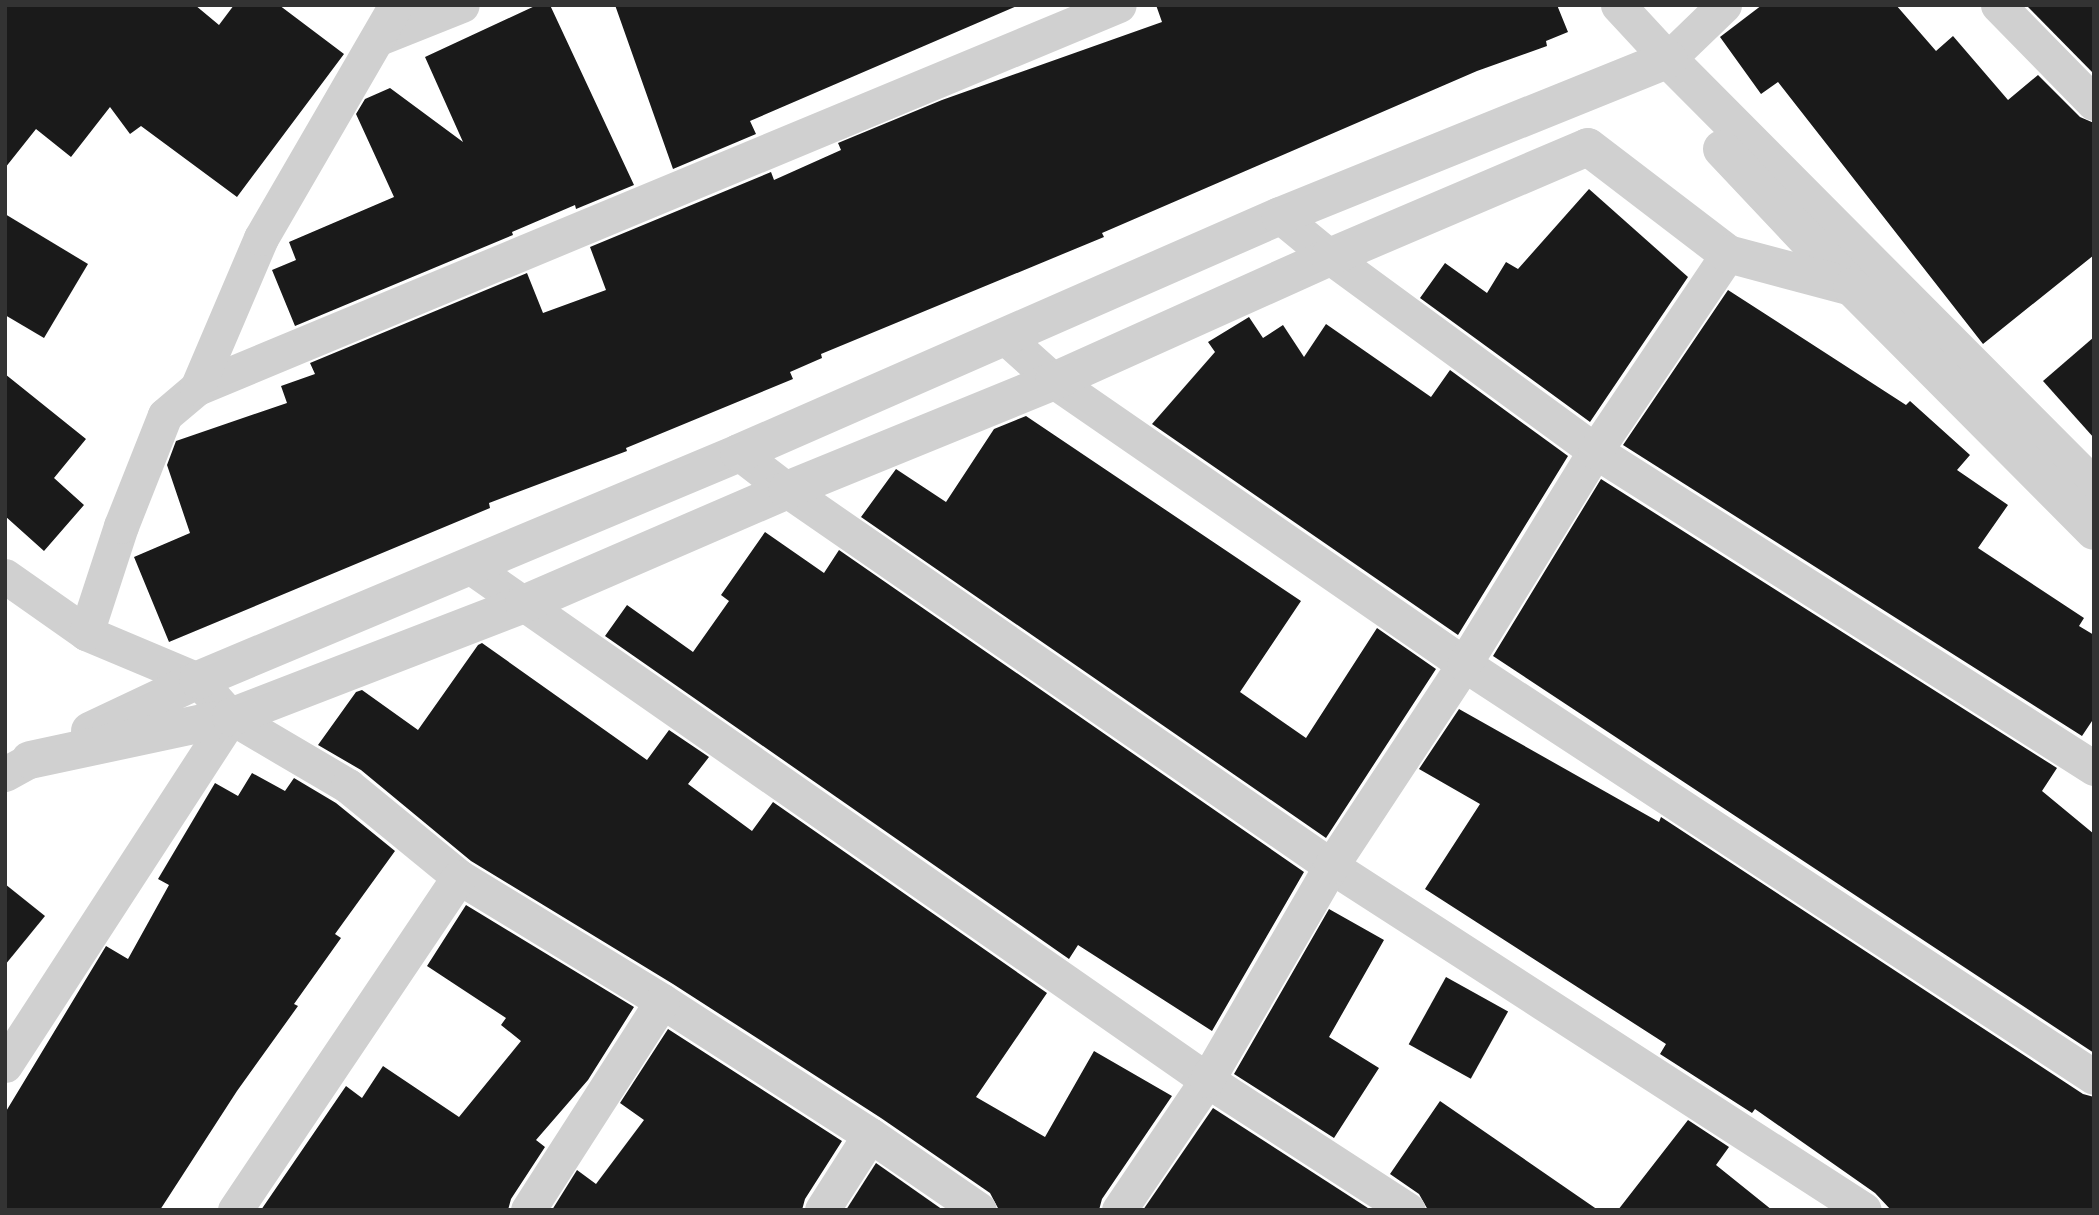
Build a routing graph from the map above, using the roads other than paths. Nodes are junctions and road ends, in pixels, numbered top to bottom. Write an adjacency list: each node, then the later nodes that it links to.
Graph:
1 (396, 5): 7 (street)
2 (462, 5): 7 (street)
3 (1119, 5): 16 (street)
4 (1618, 5): 8 (street)
5 (1724, 5): 8 (street)
6 (1998, 5): 9 (street)
7 (379, 38): 16 (street)
8 (1668, 59): 10 (street); 13 (street); 19 (street)
9 (2094, 103)
10 (1280, 216): 12 (street); 14 (street)
11 (1728, 254): 12 (street); 13 (street); 17 (street)
12 (1330, 257): 15 (street); 17 (street)
13 (1852, 287): 21 (street)
14 (1005, 337): 15 (street); 18 (street)
15 (1054, 381): 20 (street); 26 (street)
16 (197, 388): 25 (street)
17 (1595, 451): 26 (street); 30 (street)
18 (739, 453): 20 (street); 22 (street)
19 (2094, 487)
20 (787, 490): 24 (street); 31 (street)
21 (2094, 531)
22 (468, 565): 24 (street); 27 (street)
23 (5, 576): 25 (street)
24 (524, 604): 28 (street); 36 (street)
25 (86, 633): 27 (street)
26 (1464, 664): 31 (street); 35 (street)
27 (198, 680): 28 (street); 29 (street)
28 (231, 717): 29 (street); 32 (street); 34 (street)
29 (18, 767)
30 (2094, 768)
31 (1331, 866): 36 (street); 44 (street)
32 (459, 877): 33 (street); 38 (street)
33 (662, 1001): 37 (street); 39 (street)
34 (5, 1065)
35 (2094, 1077)
36 (1207, 1080): 42 (street); 43 (street)
37 (870, 1135): 40 (street); 41 (street)
38 (234, 1210)
39 (528, 1210)
40 (822, 1210)
41 (979, 1210)
42 (1119, 1210)
43 (1408, 1210)
44 (1864, 1210)

